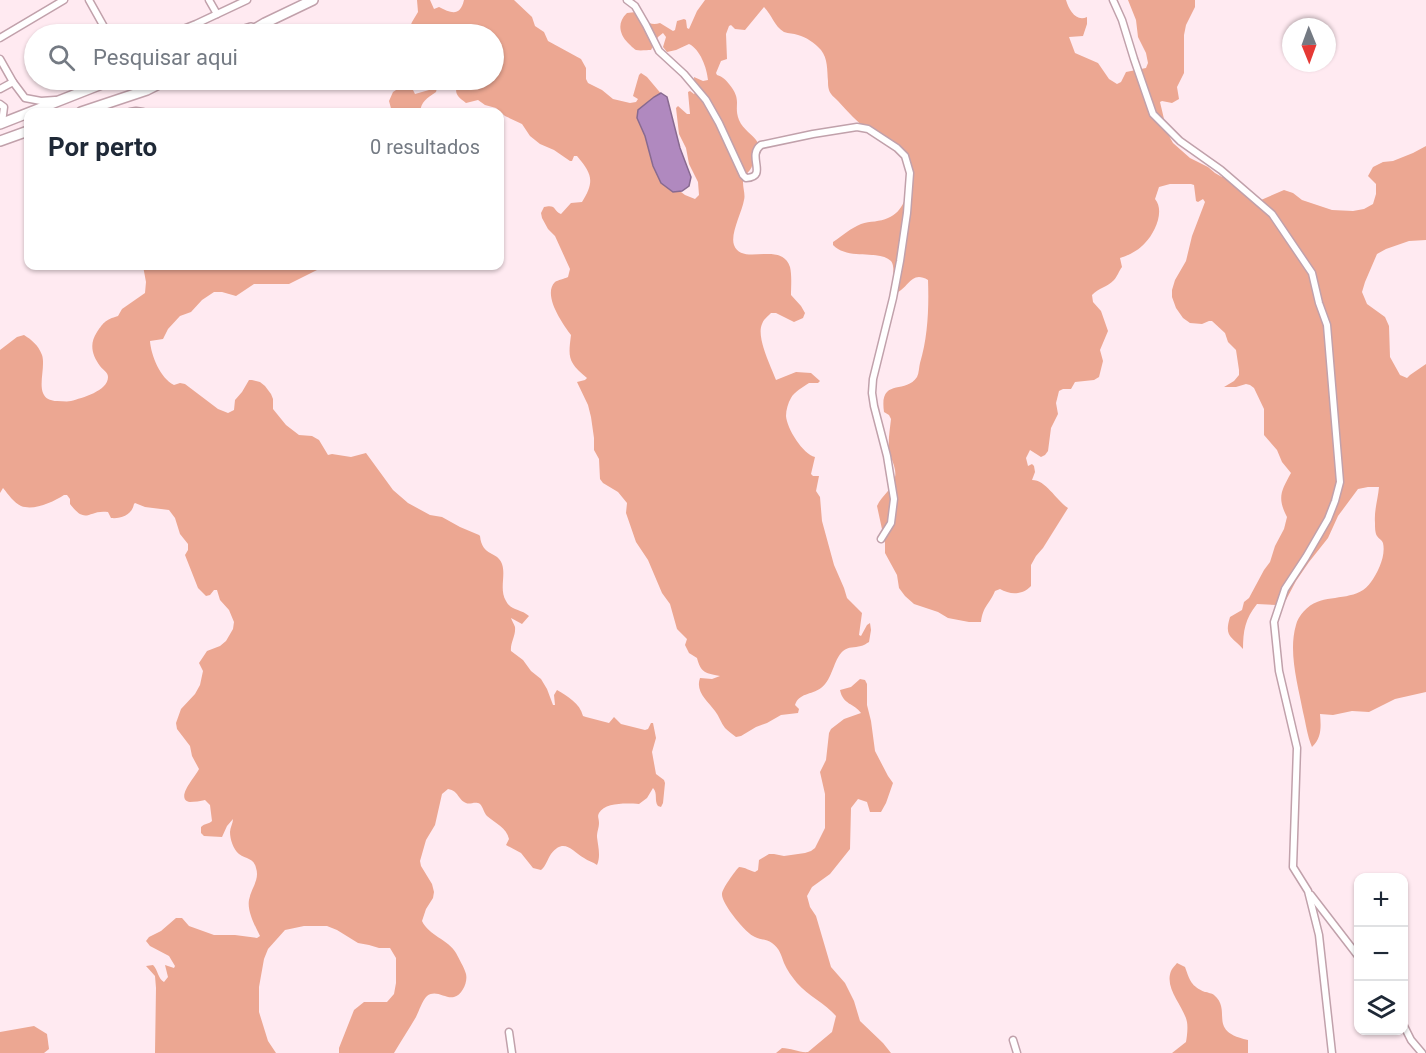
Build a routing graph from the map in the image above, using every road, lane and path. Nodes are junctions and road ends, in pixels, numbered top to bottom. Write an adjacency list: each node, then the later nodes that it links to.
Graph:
1 (64, 0): 13 (street)
2 (89, 0): 10 (street)
3 (209, 0): 8 (street)
4 (247, 0): 8 (street)
5 (313, 0): 9 (main road)
6 (627, 0): 27 (street)
7 (1113, 0): 28 (street)
8 (217, 14): 11 (street)
9 (265, 23): 12 (main road)
10 (102, 24)
11 (196, 24)
12 (262, 24)
13 (0, 38)
14 (0, 58): 15 (street)
15 (13, 82): 16 (street); 19 (street)
16 (0, 89)
17 (85, 90): 19 (main road)
18 (136, 90): 22 (main road)
19 (60, 99): 21 (main road)
20 (0, 104): 24 (street)
21 (38, 108)
22 (91, 108)
23 (24, 114): 24 (main road)
24 (1, 123)
25 (24, 132): 26 (main road)
26 (0, 141)
27 (881, 539)
28 (1308, 891): 29 (street); 35 (street)
29 (1354, 950)
30 (510, 1032): 33 (street)
31 (1408, 1034): 36 (street)
32 (1013, 1040): 34 (street)
33 (512, 1053)
34 (1017, 1053)
35 (1332, 1053)
36 (1422, 1053)

